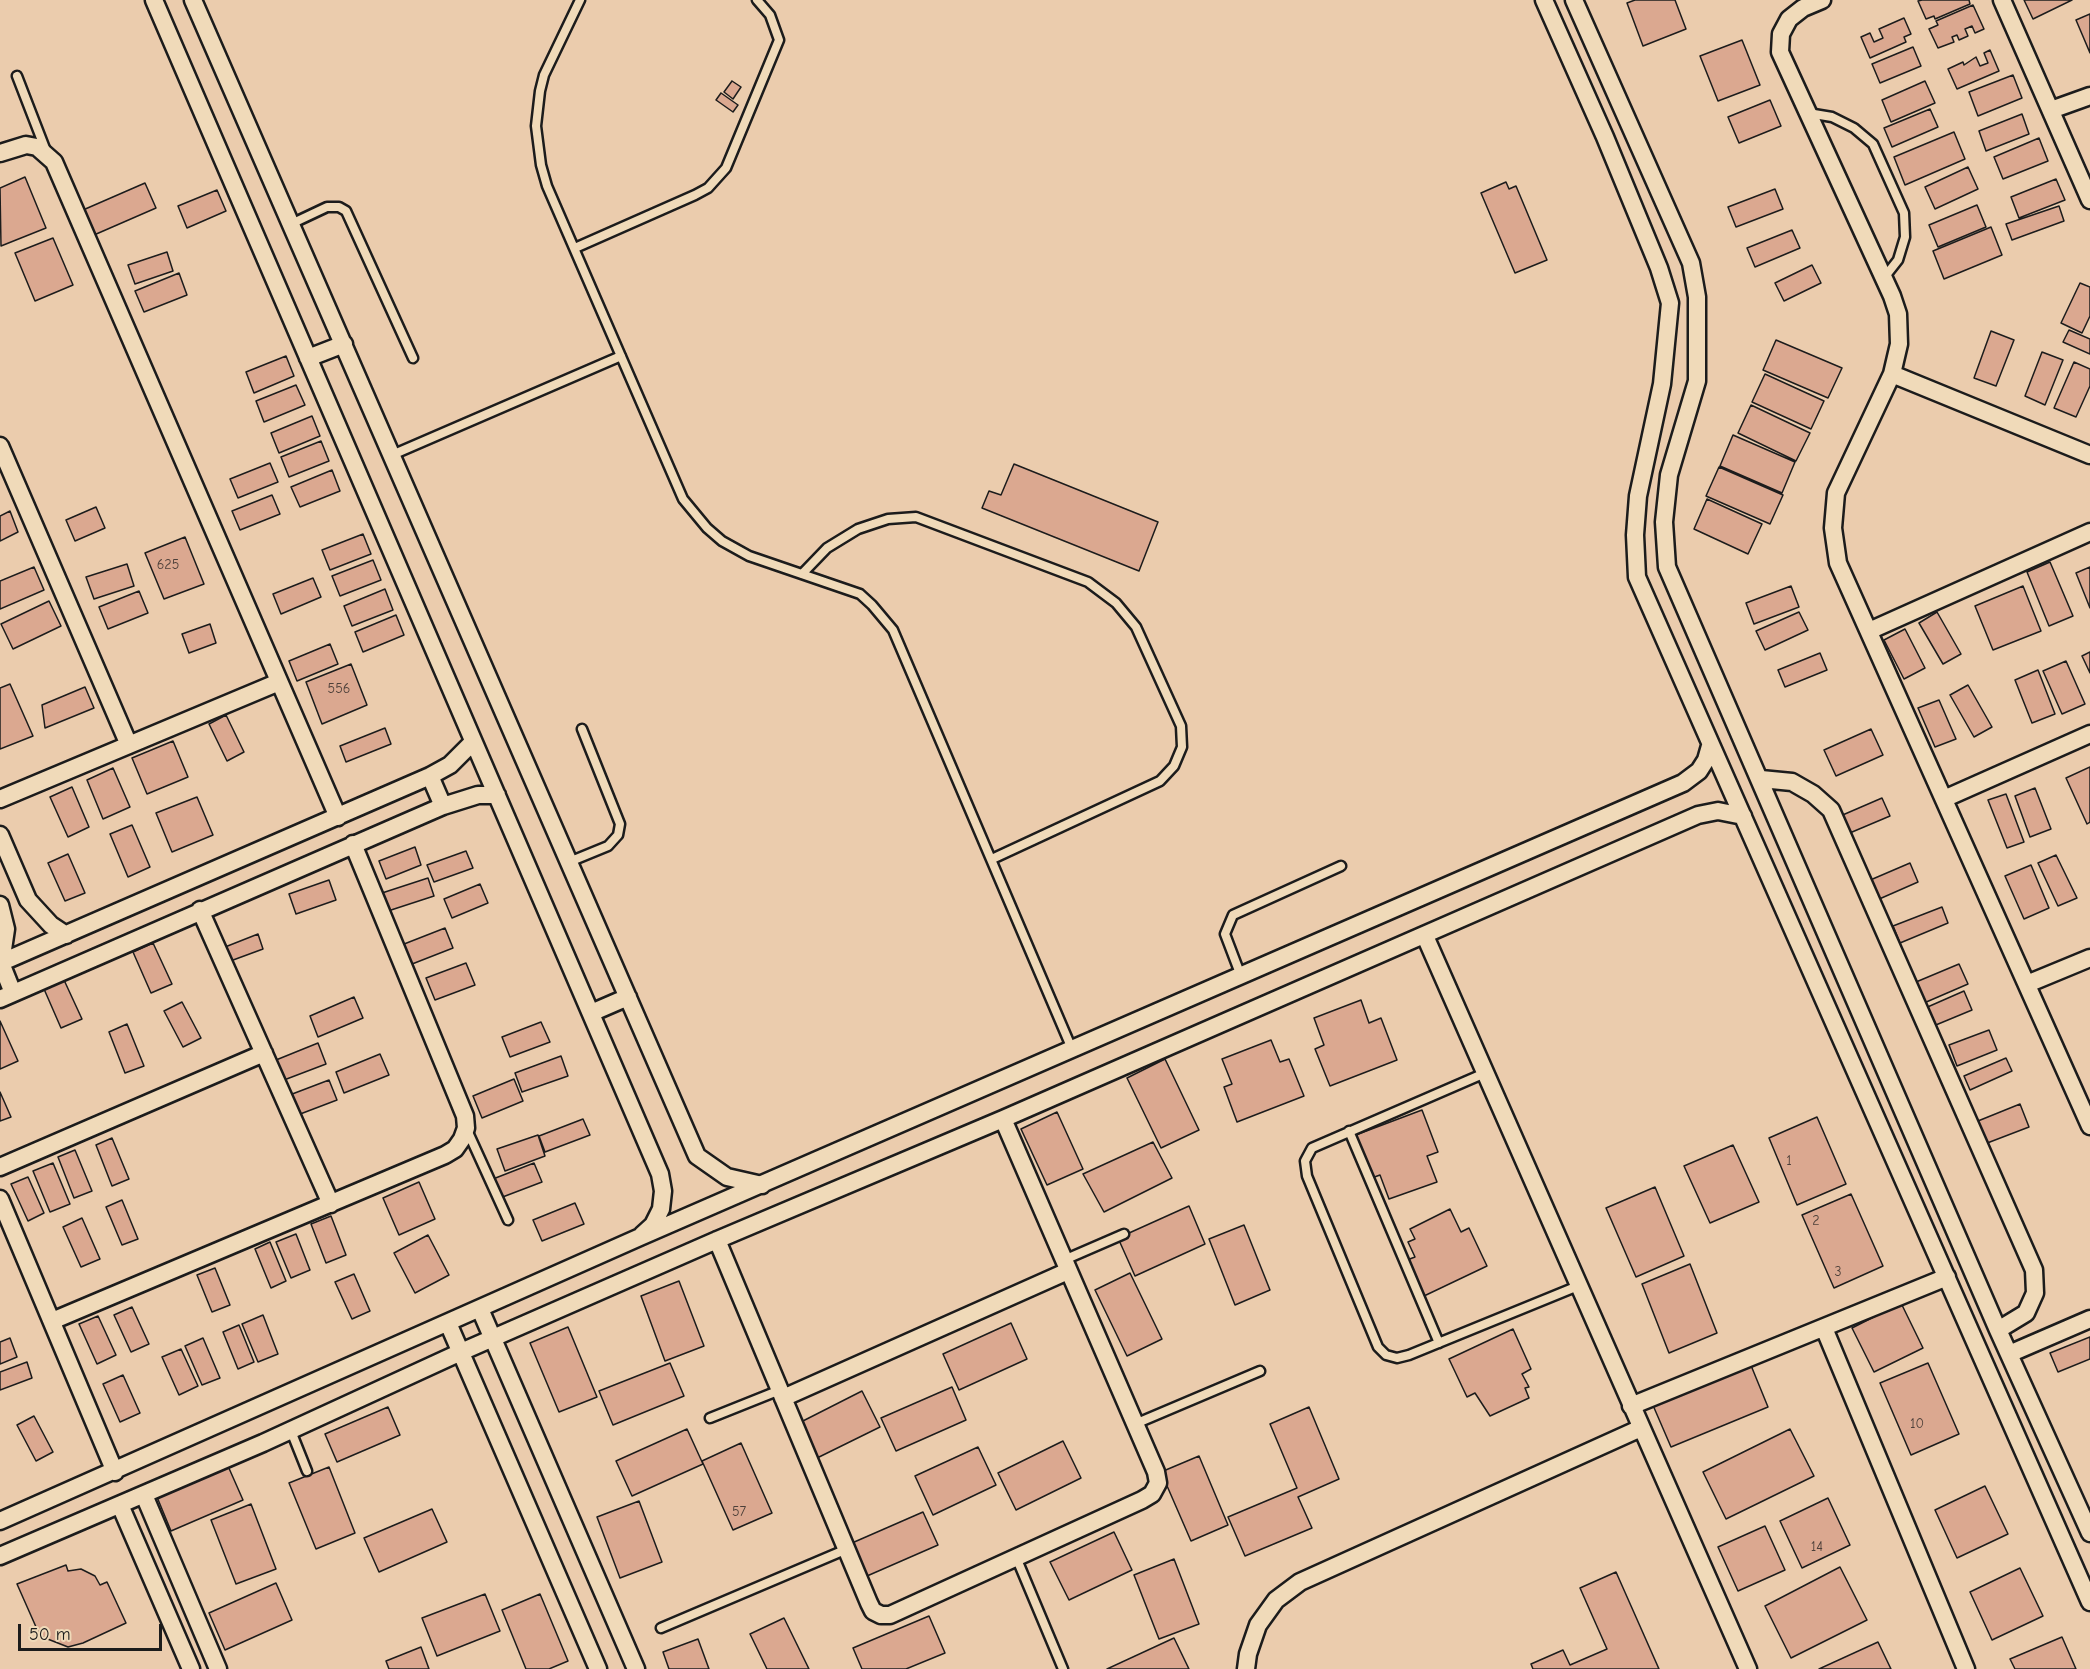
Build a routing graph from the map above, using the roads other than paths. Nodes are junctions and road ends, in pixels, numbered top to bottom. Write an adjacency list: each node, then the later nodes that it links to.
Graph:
1 (154, 0): 23 (street)
2 (193, 0): 18 (street)
3 (580, 0): 19 (lane)
4 (757, 0): 19 (lane)
5 (1544, 0): 14 (street)
6 (1574, 0): 13 (street)
7 (1822, 0): 12 (street)
8 (2002, 0): 11 (street)
9 (16, 76): 16 (lane)
10 (2090, 96): 11 (street)
11 (2050, 110): 17 (street)
12 (1807, 113): 20 (street); 20 (lane)
13 (1628, 127): 14 (street); 39 (street)
14 (1605, 137): 37 (street)
15 (0, 153): 16 (street)
16 (48, 154): 32 (street)
17 (2090, 200)
18 (291, 224): 21 (street); 24 (lane)
19 (575, 248): 22 (lane)
20 (1883, 279): 25 (street)
21 (344, 344): 23 (street); 27 (street)
22 (621, 356): 27 (lane); 30 (lane)
23 (308, 358): 35 (street)
24 (413, 358)
25 (1892, 374): 28 (street); 31 (street)
26 (0, 446): 36 (street)
27 (392, 455): 49 (street)
28 (2090, 455)
29 (2090, 532): 31 (street)
30 (802, 574): 48 (lane); 48 (lane)
31 (1869, 631): 41 (street)
32 (279, 681): 36 (street); 45 (street)
33 (582, 729): 49 (lane)
34 (2090, 734): 41 (street)
35 (473, 741): 38 (street); 40 (street)
36 (129, 745): 42 (street)
37 (1710, 746): 44 (street); 58 (street)
38 (430, 776): 43 (street); 45 (street)
39 (1761, 779): 72 (street); 88 (street)
40 (497, 795): 43 (street); 62 (street)
41 (1946, 798): 59 (street)
42 (0, 799)
43 (443, 806): 47 (street)
44 (1743, 816): 55 (street); 74 (street)
45 (338, 817): 54 (street)
46 (0, 835): 51 (street)
47 (353, 844): 53 (street); 68 (street)
48 (992, 859): 63 (lane)
49 (569, 862): 61 (street)
50 (1341, 866): 58 (lane)
51 (28, 900): 52 (street); 54 (street)
52 (1, 908): 57 (street)
53 (200, 910): 60 (street); 64 (street)
54 (66, 935): 57 (street)
55 (1425, 936): 65 (street); 66 (street)
56 (2090, 958): 59 (street)
57 (0, 963): 60 (street)
58 (1241, 976): 63 (street)
59 (2027, 984): 67 (street)
60 (6, 996)
61 (628, 997): 62 (street); 71 (street)
62 (591, 1013): 78 (street)
63 (1072, 1049): 71 (street)
64 (264, 1053): 70 (street); 75 (street)
65 (1485, 1073): 69 (lane); 82 (street)
66 (1003, 1119): 79 (street); 80 (street)
67 (2090, 1126)
68 (466, 1128): 75 (street); 76 (lane)
69 (1349, 1131): 90 (lane); 90 (lane)
70 (0, 1167)
71 (763, 1185): 78 (street)
72 (1940, 1192): 74 (street); 88 (street)
73 (0, 1199): 85 (street)
74 (1915, 1203): 81 (street)
75 (331, 1204): 85 (street)
76 (508, 1220)
77 (1124, 1234): 80 (lane)
78 (640, 1237): 83 (street)
79 (717, 1240): 89 (street); 94 (street)
80 (1066, 1266): 94 (street); 97 (street)
81 (1947, 1277): 87 (street); 109 (street)
82 (1578, 1286): 90 (lane); 95 (street)
83 (480, 1309): 86 (street); 89 (street)
84 (2090, 1319): 92 (street)
85 (51, 1321): 101 (street)
86 (448, 1323): 91 (street); 101 (street)
87 (1824, 1328): 95 (street); 118 (street)
88 (1998, 1330): 92 (street)
89 (492, 1339): 91 (street); 114 (street)
90 (1440, 1342)
91 (461, 1352): 99 (street); 113 (street)
92 (2009, 1354): 105 (street)
93 (1260, 1371): 97 (lane)
94 (782, 1394): 96 (lane); 106 (street)
95 (1631, 1406): 98 (street)
96 (710, 1418)
97 (1136, 1424): 108 (street)
98 (1641, 1428): 116 (street); 117 (street)
99 (291, 1431): 100 (lane); 102 (street)
100 (307, 1471)
101 (115, 1472): 104 (street)
102 (144, 1495): 103 (street); 112 (street)
103 (120, 1505): 107 (street); 111 (street)
104 (0, 1521)
105 (2089, 1526)
106 (847, 1549): 108 (street); 110 (lane)
107 (0, 1556)
108 (1016, 1557): 115 (lane)
109 (2090, 1602)
110 (661, 1628)
111 (191, 1669)
112 (218, 1669)
113 (598, 1669)
114 (636, 1669)
115 (1063, 1669)
116 (1246, 1669)
117 (1748, 1669)
118 (1966, 1669)

